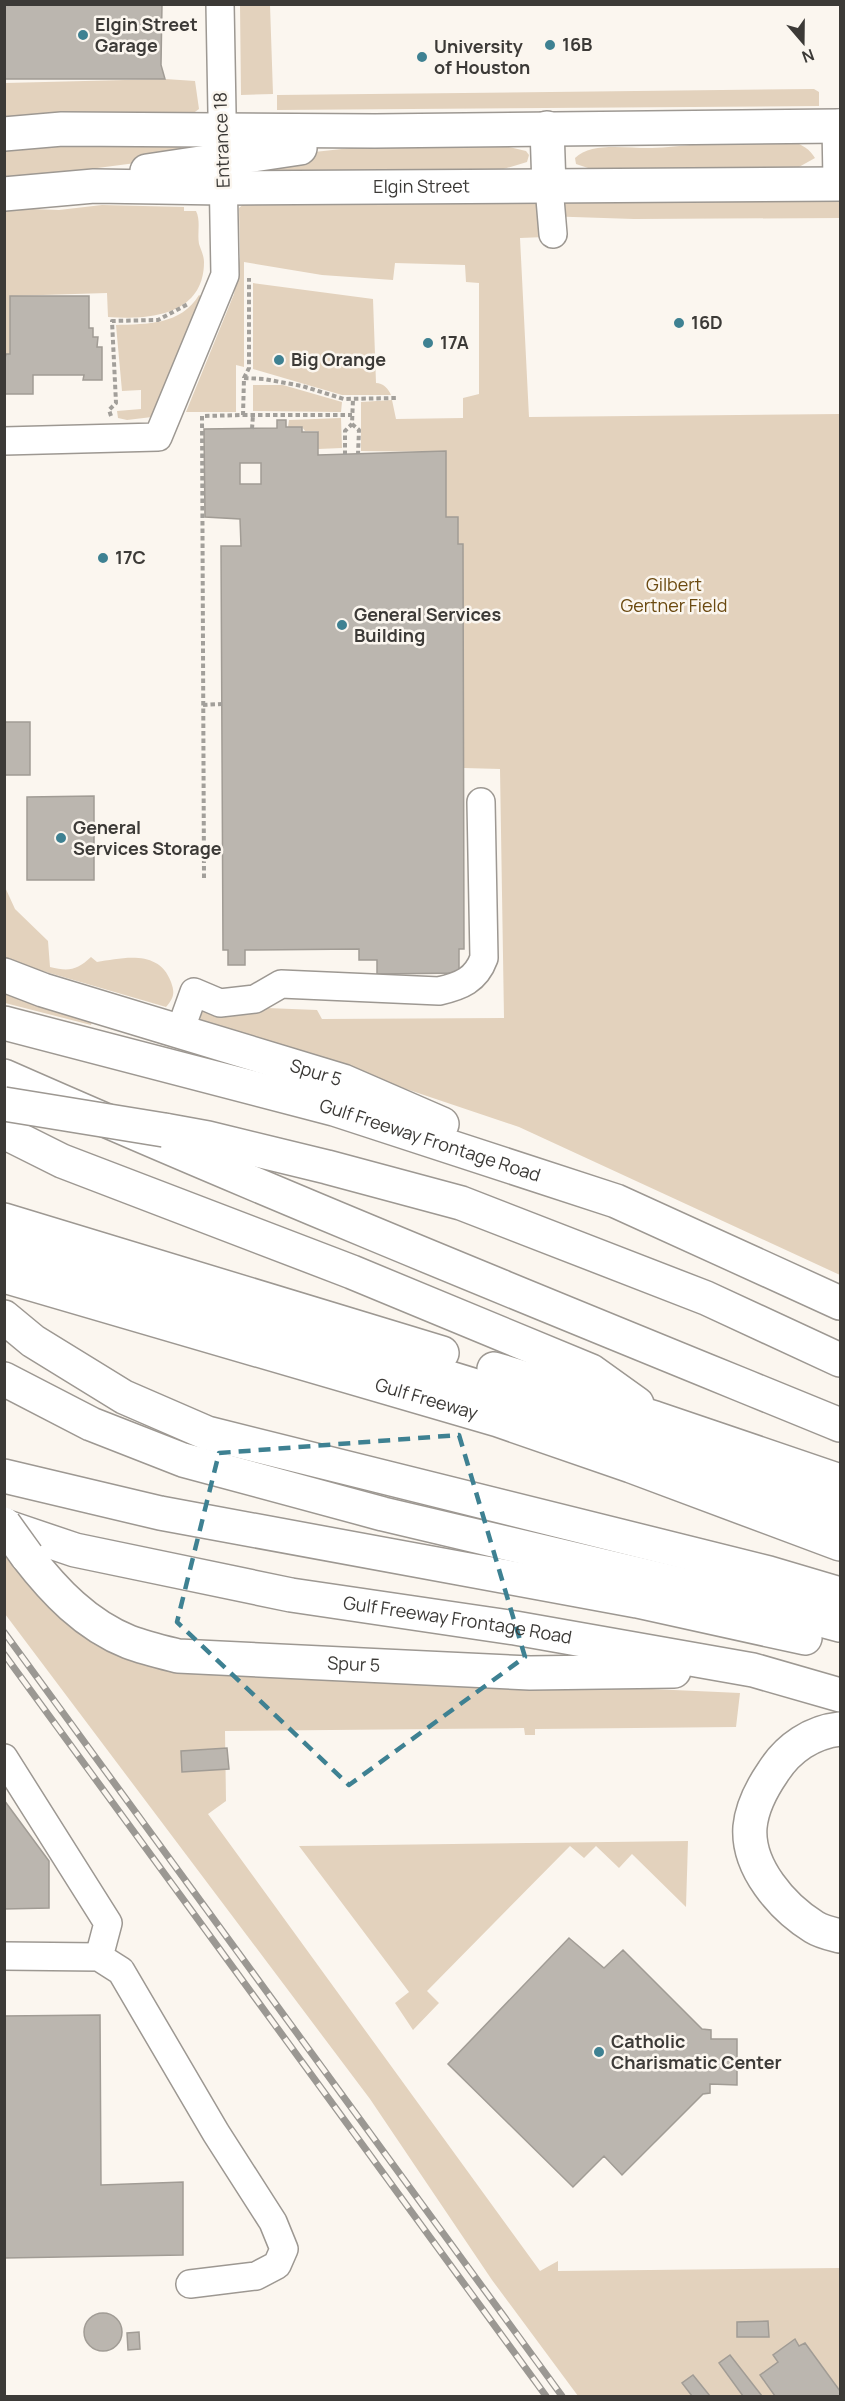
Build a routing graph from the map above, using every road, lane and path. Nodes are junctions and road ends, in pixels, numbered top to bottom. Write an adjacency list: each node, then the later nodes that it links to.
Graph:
1 (220, 4): 5 (street, Entrance 18)
2 (840, 126): 3 (main road, Elgin Street); 6 (main road)
3 (547, 128): 5 (main road, Elgin Street); 7 (main road)
4 (4, 134): 5 (main road, Elgin Street)
5 (222, 160): 7 (main road, Elgin Street); 8 (main road, Elgin Street); 10 (street, Entrance 18)
6 (840, 182): 7 (main road, Elgin Street)
7 (549, 187): 9 (street)
8 (4, 194)
9 (553, 234)
10 (237, 275): 12 (path); 21 (street)
11 (191, 301): 18 (path)
12 (244, 378): 14 (path); 15 (path)
13 (396, 398): 14 (path)
14 (352, 399): 17 (path)
15 (243, 415): 16 (path); 25 (path)
16 (253, 415): 17 (path); 20 (path)
17 (352, 415): 19 (path)
18 (114, 422)
19 (352, 424): 22 (path); 23 (path)
20 (252, 429)
21 (4, 441)
22 (358, 454)
23 (345, 455)
24 (222, 704): 25 (path)
25 (203, 705): 27 (path)
26 (481, 802): 30 (street)
27 (204, 878)
28 (4, 975): 30 (main road, Spur 5)
29 (4, 1023): 34 (main road, Gulf Freeway Frontage Road)
30 (180, 1031): 34 (main road, Spur 5)
31 (4, 1076): 44 (main road)
32 (4, 1104): 41 (main road, bridge)
33 (4, 1132): 43 (main road)
34 (616, 1201): 39 (main road, Gulf Freeway Frontage Road)
35 (4, 1220): 38 (main road, Gulf Freeway)
36 (4, 1249): 38 (main road, Gulf Freeway)
37 (4, 1276): 38 (main road, Gulf Freeway)
38 (155, 1292): 43 (main road, Gulf Freeway); 47 (main road, Gulf Freeway); 49 (main road, Gulf Freeway)
39 (840, 1303)
40 (4, 1317): 50 (main road)
41 (840, 1360)
42 (4, 1379): 51 (main road)
43 (655, 1418): 46 (main road, Gulf Freeway)
44 (840, 1425)
45 (4, 1476): 52 (main road)
46 (840, 1480)
47 (840, 1515)
48 (4, 1525): 53 (main road, Gulf Freeway Frontage Road); 53 (main road, Spur 5, bridge)
49 (840, 1544)
50 (838, 1593)
51 (840, 1625)
52 (840, 1647)
53 (753, 1670): 54 (main road, Gulf Freeway Frontage Road)
54 (840, 1695)
55 (840, 1729): 57 (main road)
56 (4, 1758): 59 (street)
57 (840, 1936)
58 (4, 1956): 59 (street)
59 (99, 1957): 60 (street)
60 (190, 2284)

